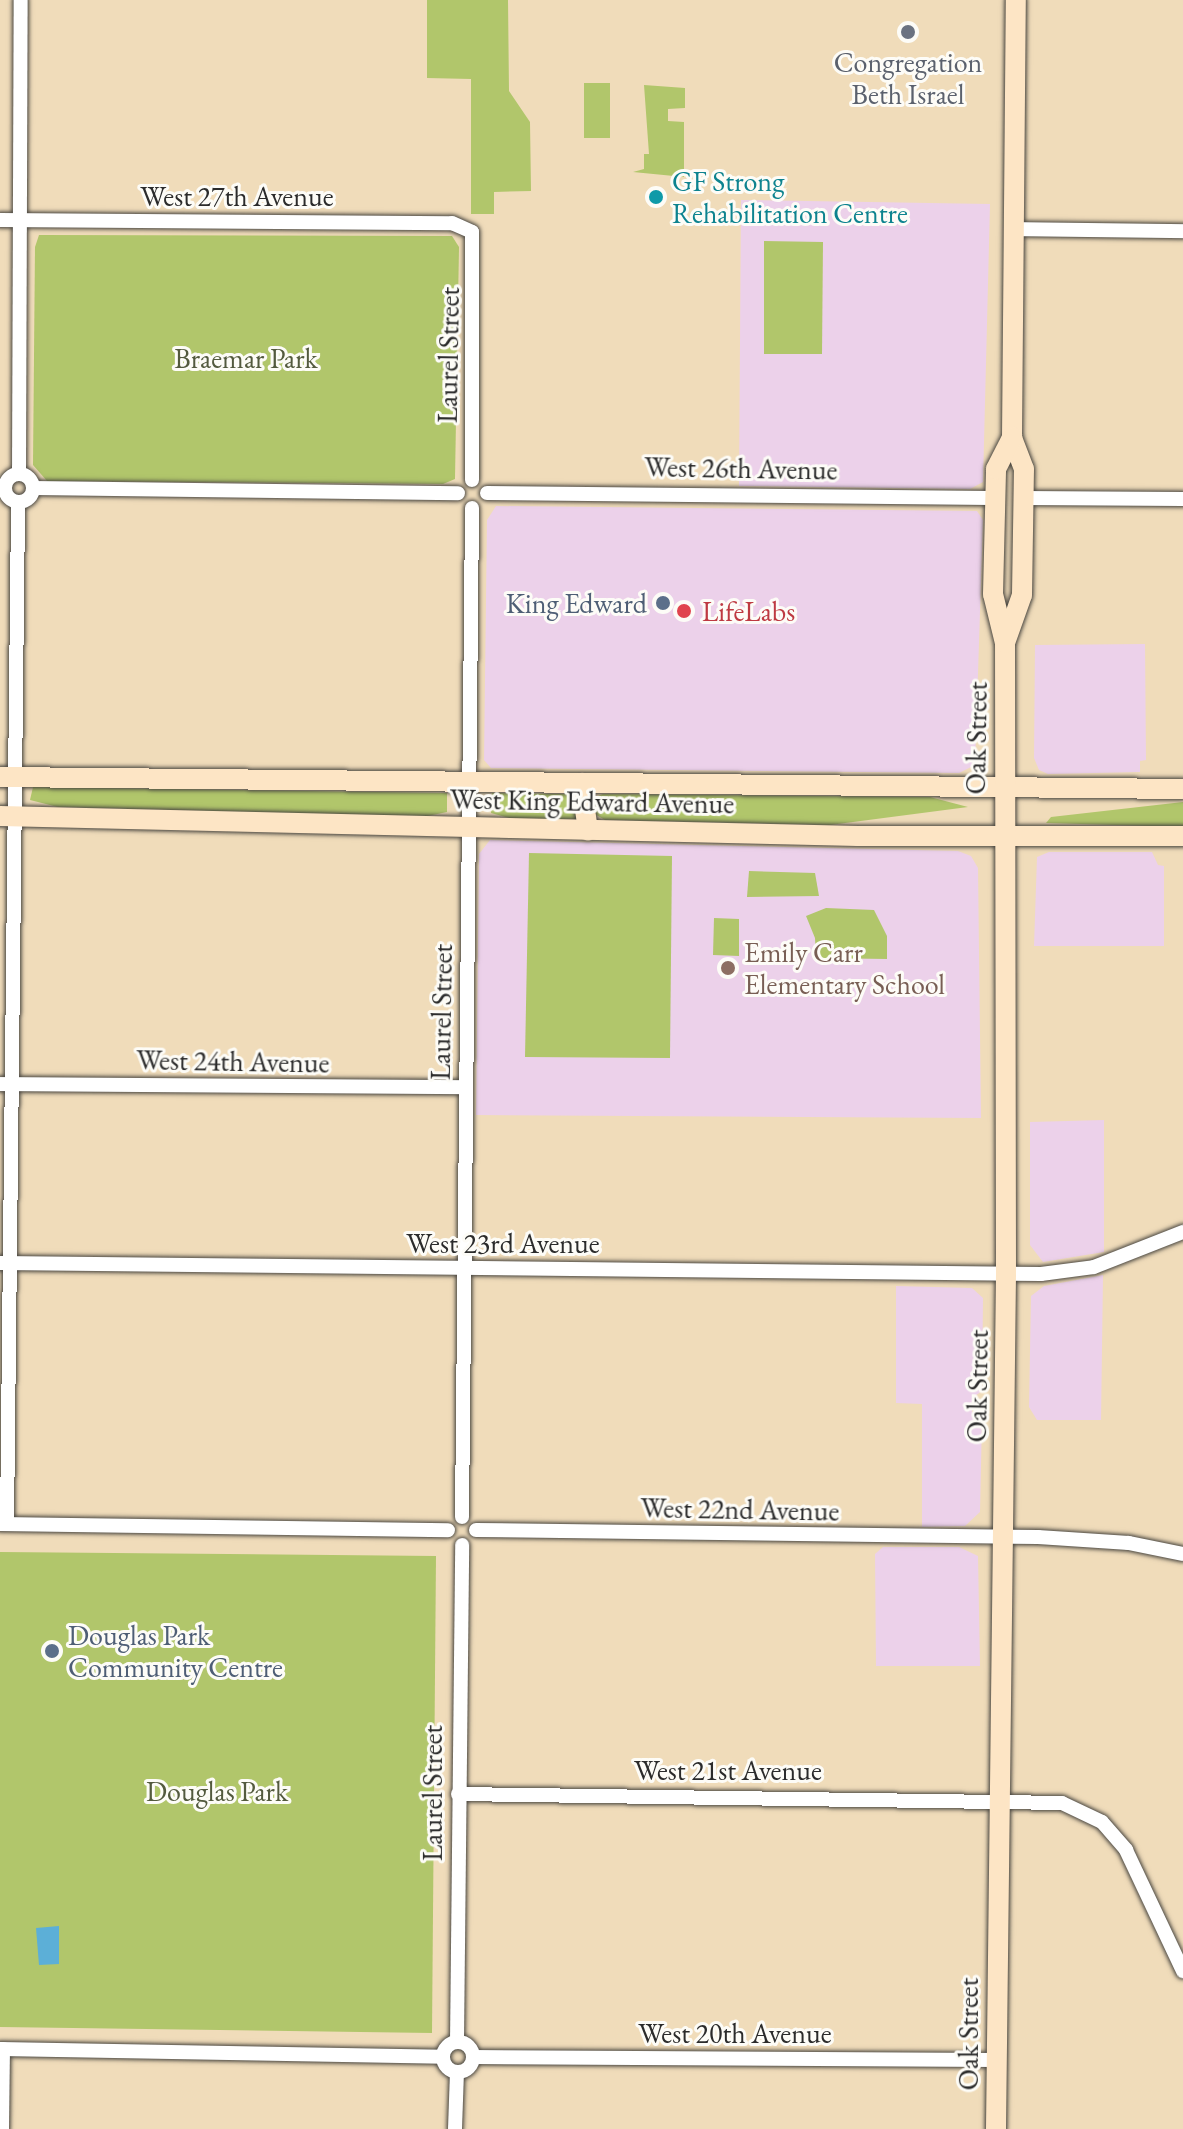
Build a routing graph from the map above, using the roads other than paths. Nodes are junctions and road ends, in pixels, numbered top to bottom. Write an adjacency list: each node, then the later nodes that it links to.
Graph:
1 (21, 0): 4 (street)
2 (1016, 0): 5 (main road, Oak Street)
3 (0, 220): 4 (street, West 27th Avenue)
4 (20, 221): 7 (street, West 27th Avenue); 9 (street)
5 (1013, 229): 6 (street); 8 (main road, Oak Street)
6 (1183, 231)
7 (472, 232): 10 (street, Laurel Street)
8 (1012, 437): 15 (main road, Oak Street); 16 (main road, Oak Street)
9 (19, 474): 11 (street); 12 (street)
10 (472, 480): 13 (street); 14 (street)
11 (2, 488): 18 (street)
12 (33, 488): 13 (street); 18 (street)
13 (458, 493): 19 (street)
14 (487, 493): 15 (street, West 26th Avenue); 19 (street)
15 (994, 498): 20 (main road, Oak Street)
16 (1023, 498): 17 (street); 20 (main road, Oak Street)
17 (1183, 499)
18 (18, 502): 21 (street)
19 (472, 508): 22 (street, Laurel Street)
20 (1005, 643): 24 (main road, Oak Street)
21 (7, 777): 22 (main road, West King Edward Avenue); 26 (street)
22 (469, 782): 23 (main road, West King Edward Avenue); 27 (street, Laurel Street)
23 (581, 783): 24 (main road, West King Edward Avenue); 28 (main road)
24 (1003, 786): 25 (main road, West King Edward Avenue); 29 (main road, Oak Street)
25 (1183, 789)
26 (7, 816): 27 (main road, West King Edward Avenue); 31 (street)
27 (468, 826): 28 (main road, West King Edward Avenue); 32 (street, Laurel Street)
28 (588, 830): 29 (main road, West King Edward Avenue)
29 (1003, 836): 30 (main road, West King Edward Avenue); 36 (main road, Oak Street)
30 (1183, 836)
31 (5, 1084): 32 (street, West 24th Avenue); 34 (street)
32 (466, 1087): 35 (street, Laurel Street)
33 (1183, 1232): 36 (street, West 23rd Avenue)
34 (4, 1263): 35 (street, West 23rd Avenue); 38 (street)
35 (462, 1269): 36 (street, West 23rd Avenue); 37 (street, Laurel Street)
36 (1006, 1274): 41 (main road, Oak Street)
37 (462, 1517): 39 (street); 40 (street)
38 (4, 1524): 39 (street)
39 (448, 1530): 42 (street)
40 (476, 1530): 41 (street, West 22nd Avenue); 42 (street)
41 (1003, 1537): 43 (street, West 22nd Avenue); 45 (main road, Oak Street)
42 (462, 1545): 44 (street, Laurel Street)
43 (1183, 1554)
44 (458, 1794): 45 (street, West 21st Avenue); 47 (street, Laurel Street)
45 (998, 1799): 46 (street, West 21st Avenue); 51 (main road, Oak Street)
46 (1183, 1971)
47 (457, 2042): 49 (street); 50 (street)
48 (2, 2049): 49 (street); 53 (street)
49 (443, 2057): 52 (street)
50 (473, 2057): 51 (street, West 20th Avenue); 52 (street)
51 (996, 2060): 55 (main road, Oak Street)
52 (457, 2073): 54 (street)
53 (2, 2129)
54 (455, 2129)
55 (996, 2129)

